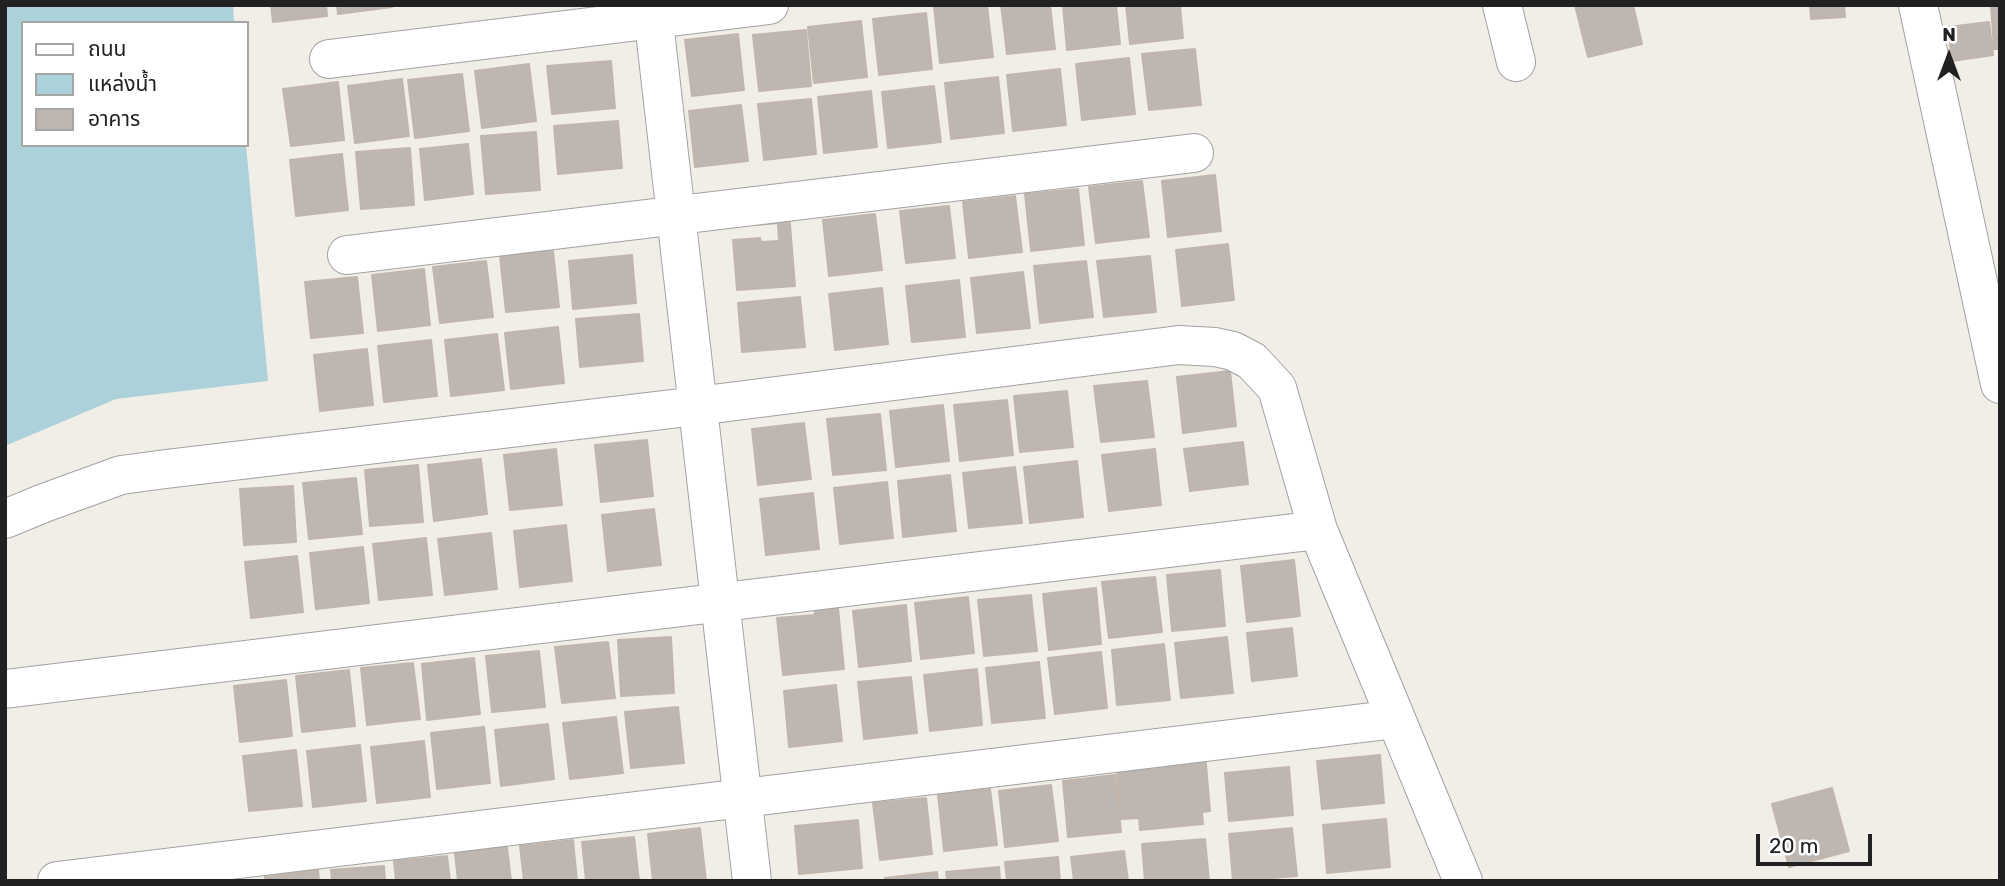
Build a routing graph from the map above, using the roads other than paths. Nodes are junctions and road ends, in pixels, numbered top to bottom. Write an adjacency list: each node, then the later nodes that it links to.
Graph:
1 (769, 5): 4 (street)
2 (1502, 5): 6 (street)
3 (1918, 5): 10 (street)
4 (652, 12): 5 (street); 8 (street)
5 (329, 59)
6 (1516, 62)
7 (1194, 153): 8 (street)
8 (676, 216): 9 (street); 11 (street)
9 (348, 255)
10 (2000, 384)
11 (697, 406): 12 (street); 13 (street); 14 (street)
12 (5, 519)
13 (1318, 530): 14 (street); 16 (street)
14 (720, 602): 15 (street); 17 (street)
15 (5, 689)
16 (1396, 719): 17 (street); 20 (street)
17 (742, 798): 18 (street); 19 (street)
18 (57, 881)
19 (751, 881)
20 (1463, 881)

